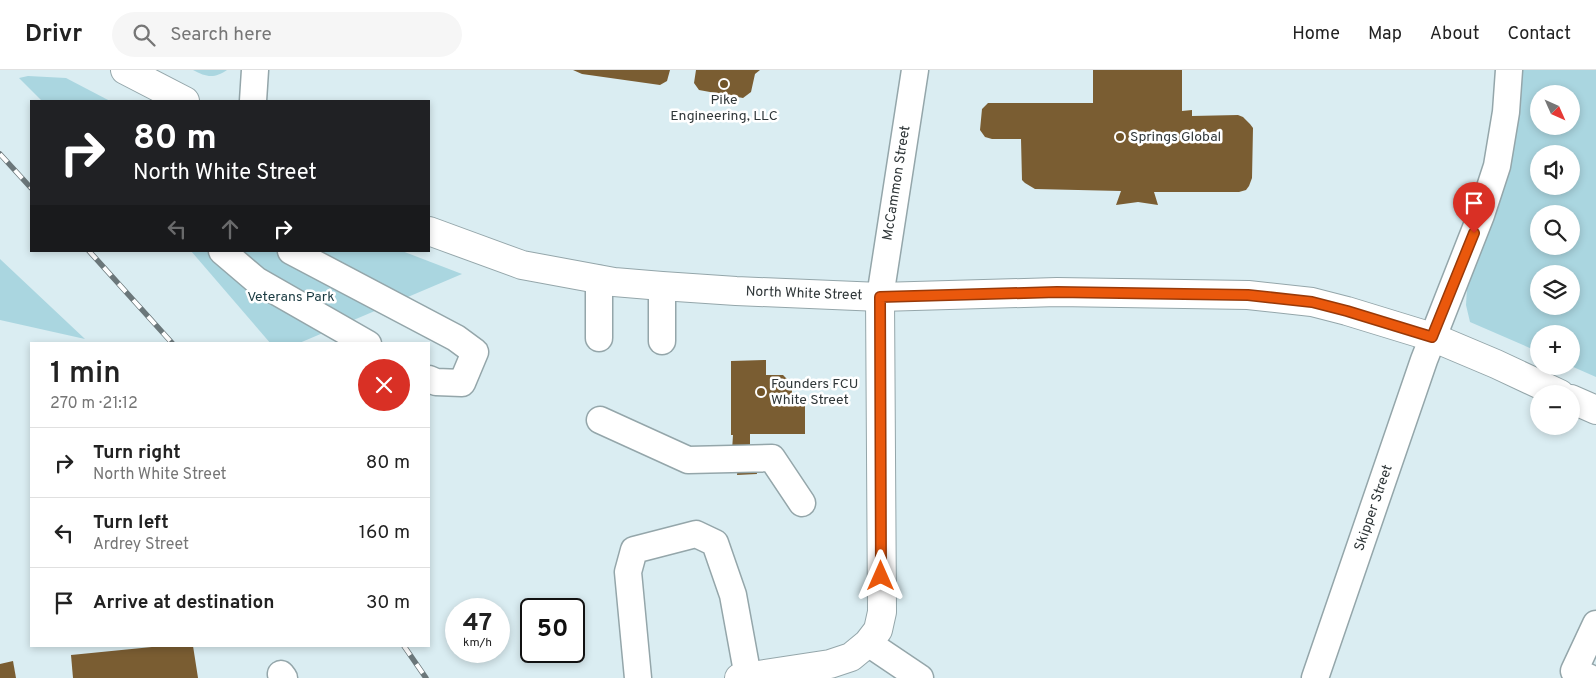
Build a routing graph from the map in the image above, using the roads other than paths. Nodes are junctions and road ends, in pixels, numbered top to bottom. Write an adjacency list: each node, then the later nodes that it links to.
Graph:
1 (125, 70): 5 (main road)
2 (255, 70): 6 (street)
3 (915, 70): 12 (street, McCammon Street)
4 (1509, 70): 13 (street, Skipper Street)
5 (183, 100)
6 (253, 100)
7 (430, 231): 10 (main road, North White Street)
8 (223, 252): 16 (street)
9 (293, 252): 17 (street)
10 (599, 279): 11 (main road, North White Street); 14 (street)
11 (662, 286): 12 (main road, North White Street); 15 (street)
12 (880, 297): 13 (main road, North White Street); 24 (main road)
13 (1432, 337): 18 (main road, North White Street); 28 (street, Skipper Street)
14 (599, 338)
15 (662, 341)
16 (364, 342)
17 (430, 379)
18 (1541, 385)
19 (1580, 403): 20 (main road)
20 (1596, 410)
21 (600, 420): 22 (street)
22 (802, 503)
23 (1596, 624): 29 (street)
24 (868, 643): 25 (main road); 27 (street)
25 (743, 677): 26 (street)
26 (638, 678)
27 (920, 678)
28 (1315, 678)
29 (1590, 678)

